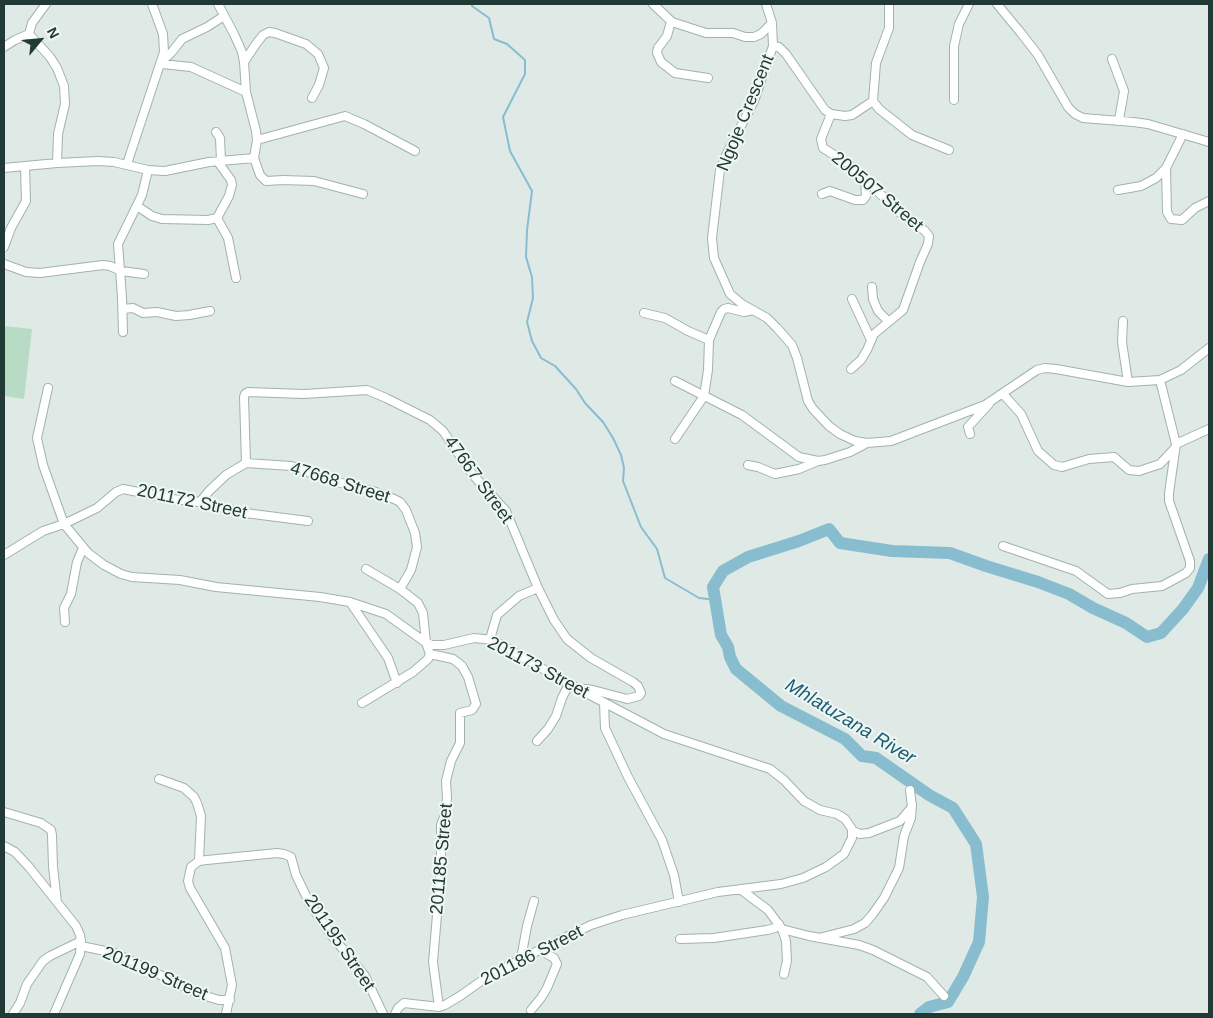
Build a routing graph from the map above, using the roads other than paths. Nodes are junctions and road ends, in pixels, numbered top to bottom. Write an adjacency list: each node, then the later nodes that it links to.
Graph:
1 (46, 4): 13 (street)
2 (152, 4): 17 (street)
3 (218, 4): 10 (street)
4 (653, 4): 11 (street)
5 (766, 4): 12 (street, Ngoje Crescent)
6 (889, 4): 23 (street)
7 (969, 4): 22 (street)
8 (1010, 4): 9 (street)
9 (999, 6): 25 (street)
10 (224, 16): 17 (street); 18 (street)
11 (672, 22): 12 (street); 19 (street)
12 (772, 23): 14 (street, Ngoje Crescent)
13 (29, 34): 15 (street); 34 (street)
14 (773, 46): 24 (street); 55 (street, Ngoje Crescent)
15 (4, 47)
16 (1112, 59): 25 (street)
17 (162, 62): 20 (street); 35 (street)
18 (244, 62): 20 (street); 21 (street)
19 (708, 78)
20 (246, 92): 28 (street)
21 (312, 98)
22 (954, 100)
23 (873, 101): 24 (street); 30 (street)
24 (831, 114): 40 (street, 200507 Street)
25 (1119, 120): 27 (street)
26 (216, 132): 33 (street)
27 (1182, 134): 29 (street); 38 (street)
28 (256, 140): 31 (street); 32 (street)
29 (1209, 142)
30 (949, 150)
31 (415, 151)
32 (254, 158): 33 (street); 42 (street)
33 (220, 161): 39 (street); 46 (street)
34 (57, 163): 35 (street); 36 (street)
35 (127, 164): 39 (street)
36 (25, 166): 37 (street); 47 (street)
37 (4, 168)
38 (1166, 168): 41 (street); 44 (street)
39 (148, 170): 45 (street)
40 (865, 180): 43 (street); 59 (street, 200507 Street)
41 (1118, 190)
42 (363, 194)
43 (822, 194)
44 (1209, 201)
45 (137, 206): 46 (street); 49 (street)
46 (217, 218): 51 (street)
47 (4, 247)
48 (4, 264): 49 (street)
49 (120, 271): 50 (street); 54 (street)
50 (144, 274)
51 (236, 278)
52 (872, 287): 59 (street)
53 (852, 299): 62 (street)
54 (123, 309): 56 (street); 60 (street)
55 (753, 310): 61 (street); 75 (street, Ngoje Crescent)
56 (210, 311)
57 (644, 313): 61 (street)
58 (1123, 321): 67 (street)
59 (888, 322): 62 (street, 200507 Street)
60 (123, 332)
61 (709, 340): 70 (street)
62 (870, 340): 64 (street, 200507 Street)
63 (1209, 348): 65 (street, Ngoje Crescent)
64 (851, 369)
65 (1160, 380): 67 (street, Ngoje Crescent); 76 (street)
66 (675, 381): 70 (street)
67 (1128, 382): 69 (street, Ngoje Crescent)
68 (48, 388): 82 (street)
69 (1002, 394): 71 (street, Ngoje Crescent); 76 (street)
70 (704, 396): 74 (street); 77 (street)
71 (990, 402): 73 (street); 75 (street, Ngoje Crescent)
72 (1209, 429): 76 (street)
73 (970, 434)
74 (675, 439)
75 (867, 443): 77 (street)
76 (1176, 446): 83 (street)
77 (818, 461): 79 (street)
78 (246, 463): 80 (street); 87 (street, 47667 Street); 88 (street, 47668 Street)
79 (748, 465)
80 (200, 502): 81 (street, 201172 Street); 82 (street, 201172 Street)
81 (308, 521)
82 (64, 524): 84 (street); 85 (street, 201172 Street)
83 (1003, 546)
84 (83, 548): 89 (street); 90 (street)
85 (4, 555)
86 (366, 569): 88 (street)
87 (538, 588): 91 (street); 96 (street, 47667 Street)
88 (400, 589): 92 (street)
89 (350, 602): 92 (street); 94 (street)
90 (65, 622)
91 (490, 639): 92 (street, 201173 Street); 95 (street, 201173 Street)
92 (426, 643): 93 (street)
93 (430, 654): 94 (street); 120 (street, 201185 Street)
94 (397, 683): 98 (street)
95 (569, 684): 96 (street, 201173 Street); 99 (street)
96 (586, 694): 97 (street, 201173 Street)
97 (604, 703): 104 (street, 201173 Street); 109 (street)
98 (362, 704)
99 (537, 741)
100 (158, 779): 106 (street)
101 (910, 790): 102 (street)
102 (912, 804): 104 (street); 112 (street)
103 (4, 812): 110 (street)
104 (853, 831): 107 (street, 201186 Street)
105 (4, 846): 110 (street)
106 (199, 862): 119 (street); 125 (street, 201195 Street)
107 (740, 889): 109 (street, 201186 Street); 111 (street)
108 (534, 901): 116 (street)
109 (679, 902): 115 (street, 201186 Street)
110 (58, 903): 114 (street)
111 (781, 926): 112 (street); 113 (street); 117 (street)
112 (819, 938): 118 (street)
113 (680, 939)
114 (81, 943): 119 (street, 201199 Street); 122 (street); 123 (street)
115 (540, 950): 116 (street, 201186 Street); 121 (street)
116 (521, 959): 120 (street, 201186 Street)
117 (784, 974)
118 (944, 996)
119 (230, 1000): 124 (street)
120 (439, 1007): 126 (street)
121 (530, 1010)
122 (13, 1014)
123 (54, 1014)
124 (226, 1014)
125 (383, 1014)
126 (395, 1014)

